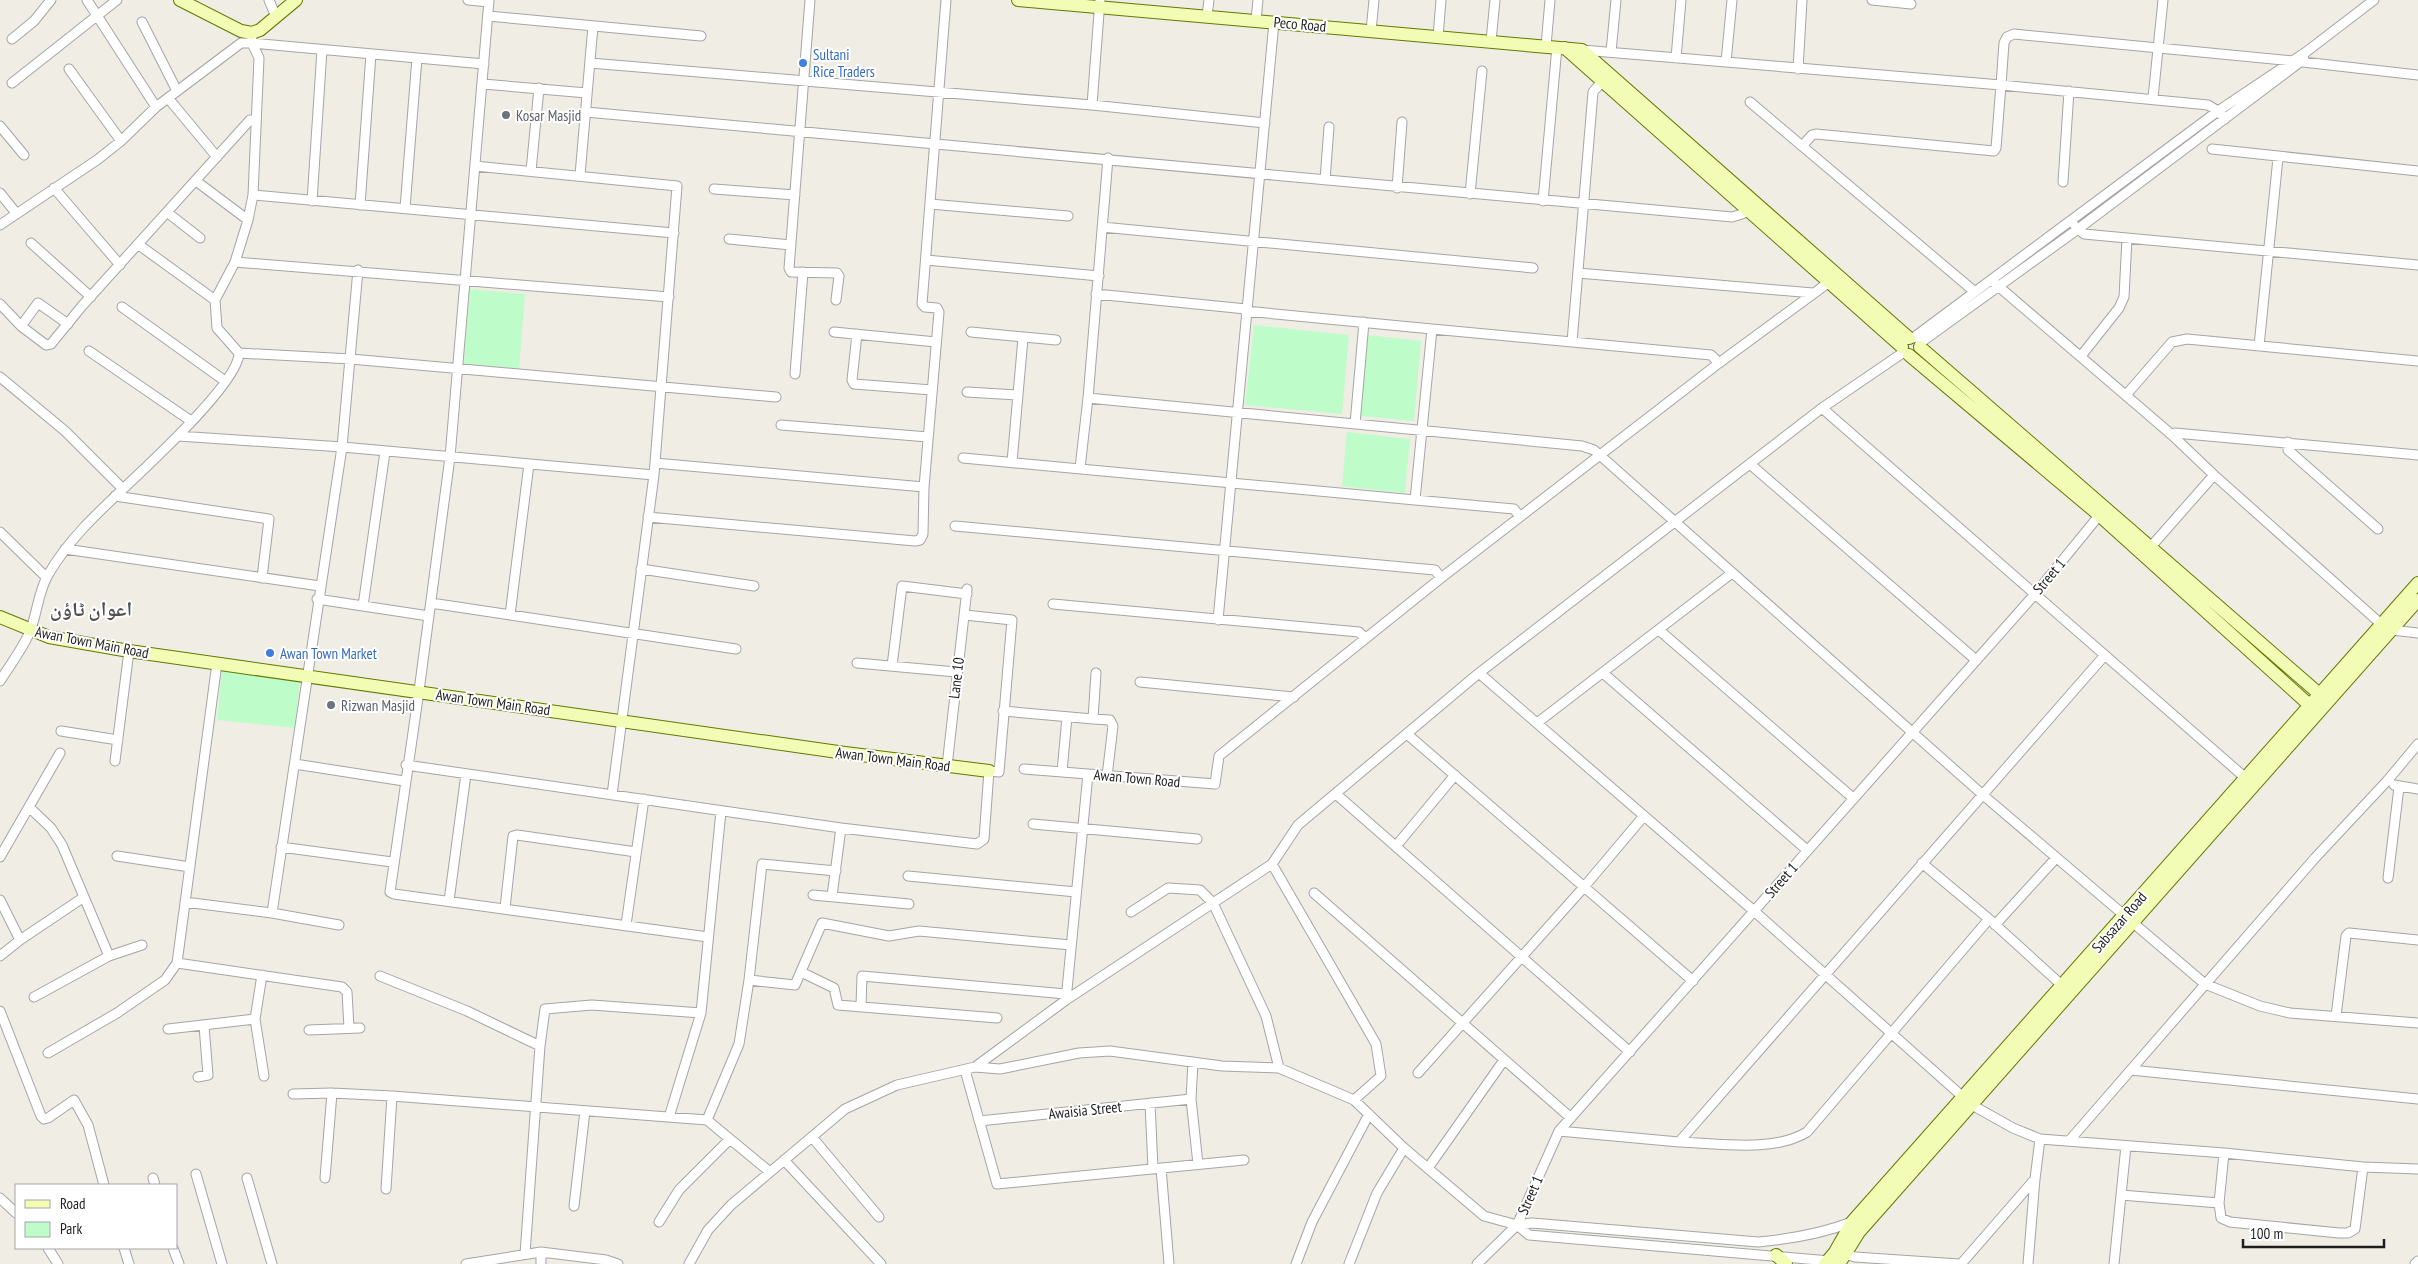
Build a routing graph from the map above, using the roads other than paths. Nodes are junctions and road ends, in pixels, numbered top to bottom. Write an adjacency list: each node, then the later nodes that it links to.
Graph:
1 (51, 0): 39 (street)
2 (87, 0): 27 (street)
3 (117, 0): 27 (street)
4 (180, 0): 38 (street)
5 (269, 0): 30 (street)
6 (296, 0): 30 (street)
7 (468, 0): 24 (street)
8 (810, 0): 60 (street)
9 (946, 0): 68 (street)
10 (1018, 0): 25 (street, Peco Road)
11 (1209, 0): 29 (street)
12 (1258, 0): 31 (street)
13 (1374, 0): 35 (street)
14 (1442, 0): 37 (street)
15 (1495, 0): 40 (street)
16 (1550, 0): 41 (street)
17 (1616, 0): 45 (street)
18 (1681, 0): 49 (street)
19 (1732, 0): 51 (street)
20 (1802, 0): 56 (street)
21 (1872, 0): 26 (street)
22 (2163, 0): 42 (street)
23 (2374, 0): 46 (street)
24 (489, 1): 28 (street)
25 (1100, 4): 29 (street, Peco Road); 72 (street)
26 (1911, 4)
27 (98, 16): 61 (street); 73 (street)
28 (488, 16): 34 (street); 53 (street)
29 (1208, 16): 31 (street, Peco Road)
30 (276, 17): 38 (street)
31 (1256, 20): 33 (street, Peco Road)
32 (142, 22): 65 (street)
33 (1274, 22): 35 (street, Peco Road); 79 (street)
34 (593, 26): 36 (street); 54 (street)
35 (1371, 31): 37 (street, Peco Road)
36 (701, 36)
37 (1438, 37): 40 (street, Peco Road)
38 (252, 38): 43 (street); 65 (street); 77 (street)
39 (12, 39)
40 (1491, 42): 41 (street, Peco Road)
41 (1556, 47): 44 (street, Peco Road); 59 (street); 107 (street)
42 (2159, 49): 50 (street); 63 (street); 70 (street)
43 (322, 50): 47 (street); 106 (street)
44 (1582, 50): 45 (street); 59 (street)
45 (1611, 52): 49 (street)
46 (2306, 52): 50 (street); 52 (street)
47 (371, 54): 48 (street); 109 (street)
48 (417, 58): 53 (street); 112 (street)
49 (1676, 58): 51 (street)
50 (2291, 61): 52 (street); 74 (street)
51 (1726, 62): 56 (street)
52 (2303, 62): 58 (street); 76 (street)
53 (484, 64): 62 (street)
54 (590, 64): 60 (street); 67 (street)
55 (69, 69): 83 (street)
56 (1798, 69): 63 (street)
57 (1482, 71): 103 (street)
58 (2418, 75)
59 (1605, 78): 110 (street); 111 (street)
60 (803, 81): 68 (street); 82 (street)
61 (12, 83)
62 (483, 84): 64 (street); 91 (street)
63 (2001, 85): 66 (street); 85 (street)
64 (538, 88): 67 (street); 92 (street)
65 (177, 91): 69 (street)
66 (2069, 91): 70 (street); 98 (street)
67 (587, 93): 75 (street)
68 (938, 93): 72 (street); 84 (street)
69 (168, 98): 73 (street); 88 (street)
70 (2153, 98): 74 (street)
71 (1750, 102): 85 (street)
72 (1092, 105): 79 (street)
73 (156, 107): 83 (street)
74 (2218, 111): 76 (street); 118 (street)
75 (586, 112): 82 (street); 95 (street)
76 (2225, 118): 121 (street)
77 (256, 120): 88 (street); 104 (street)
78 (1402, 122): 100 (street)
79 (1265, 123): 94 (street)
80 (0, 126): 87 (street)
81 (1329, 127): 96 (street)
82 (799, 130): 84 (street); 105 (street)
83 (121, 141): 99 (street)
84 (934, 142): 89 (street); 108 (street)
85 (1803, 145): 143 (street)
86 (2212, 149): 90 (street)
87 (24, 155)
88 (217, 157): 97 (street)
89 (1108, 158): 94 (street); 120 (street)
90 (2278, 158): 93 (street); 130 (street)
91 (475, 166): 92 (street); 115 (street)
92 (531, 171): 95 (street)
93 (2418, 171)
94 (1258, 174): 96 (street); 127 (street)
95 (580, 175): 122 (street)
96 (1325, 180): 100 (street)
97 (196, 181): 114 (street); 117 (street)
98 (2063, 182)
99 (54, 188): 113 (street); 133 (street)
100 (1397, 188): 103 (street)
101 (714, 189): 105 (street)
102 (0, 193): 113 (street)
103 (1470, 194): 107 (street)
104 (253, 195): 106 (street); 117 (street)
105 (795, 195): 129 (street)
106 (312, 201): 109 (street)
107 (1544, 201): 110 (street)
108 (930, 204): 116 (street); 131 (street)
109 (360, 205): 112 (street)
110 (1584, 205): 111 (street); 138 (street)
111 (1752, 207): 141 (street)
112 (405, 208): 115 (street)
113 (16, 213): 119 (street)
114 (168, 213): 123 (street); 128 (street)
115 (472, 214): 122 (street); 140 (street)
116 (1068, 216)
117 (248, 220): 132 (street)
118 (2071, 220): 121 (street); 142 (street)
119 (0, 225)
120 (1102, 228): 127 (street); 139 (street)
121 (2078, 229): 124 (street); 142 (street)
122 (674, 232): 147 (street)
123 (200, 238)
124 (2127, 238): 130 (street); 168 (street)
125 (729, 239): 129 (street)
126 (31, 243): 146 (street)
127 (1253, 243): 135 (street); 152 (street)
128 (139, 245): 133 (street); 148 (street)
129 (791, 245): 137 (street)
130 (2269, 253): 134 (street); 165 (street)
131 (926, 260): 139 (street); 162 (street)
132 (234, 262): 136 (street); 148 (street)
133 (120, 265): 146 (street)
134 (2418, 265)
135 (1533, 268)
136 (358, 270): 140 (street); 169 (street)
137 (803, 272): 149 (street); 173 (street)
138 (1578, 273): 144 (street); 163 (street)
139 (1099, 276): 145 (street)
140 (466, 279): 147 (street); 172 (street)
141 (1833, 279): 144 (street); 164 (street)
142 (1994, 284): 143 (street); 164 (street); 168 (street)
143 (1975, 292): 164 (street)
144 (1813, 293): 171 (street)
145 (1096, 294): 152 (street); 182 (street)
146 (91, 297): 154 (street)
147 (669, 297): 176 (street)
148 (215, 300): 167 (street)
149 (836, 300)
150 (0, 304): 155 (street)
151 (122, 307): 175 (street)
152 (1246, 310): 153 (street); 184 (street)
153 (1364, 322): 156 (street); 186 (street)
154 (68, 324): 155 (street); 155 (street)
155 (22, 326)
156 (1432, 329): 163 (street); 188 (street)
157 (834, 332): 159 (street)
158 (972, 332): 160 (street)
159 (857, 334): 162 (street); 177 (street)
160 (1022, 338): 161 (street); 179 (street)
161 (1056, 340)
162 (936, 342): 177 (street)
163 (1572, 342): 171 (street)
164 (1911, 346): 183 (street); 211 (street)
165 (2259, 346): 170 (street); 180 (street)
166 (89, 351): 185 (street)
167 (239, 353): 169 (street); 175 (street)
168 (2081, 356): 180 (street)
169 (351, 359): 172 (street); 193 (street)
170 (2418, 361)
171 (1719, 363): 195 (street)
172 (458, 368): 176 (street); 197 (street)
173 (795, 374)
174 (0, 377): 208 (street)
175 (226, 381): 185 (street)
176 (662, 386): 181 (street); 200 (street)
177 (932, 390): 191 (street)
178 (967, 392): 179 (street)
179 (1017, 395): 199 (street)
180 (2126, 395): 189 (street)
181 (776, 397)
182 (1088, 398): 184 (street); 203 (street)
183 (1822, 408): 202 (street); 229 (street)
184 (1238, 412): 186 (street); 206 (street)
185 (191, 421): 190 (street)
186 (1355, 424): 188 (street)
187 (781, 425): 191 (street)
188 (1421, 431): 195 (street); 210 (street)
189 (2172, 435): 192 (street); 205 (street)
190 (178, 436): 193 (street); 208 (street)
191 (928, 437): 207 (street)
192 (2288, 442): 196 (street); 216 (street)
193 (342, 447): 194 (street); 227 (street)
194 (385, 452): 197 (street); 234 (street)
195 (1600, 455): 213 (street); 214 (street)
196 (2418, 455)
197 (450, 457): 201 (street); 232 (street)
198 (963, 458): 199 (street)
199 (1012, 462): 203 (street)
200 (655, 463): 204 (street); 207 (street)
201 (529, 464): 204 (street); 235 (street)
202 (1750, 464): 214 (street); 249 (street)
203 (1080, 468): 206 (street)
204 (654, 475): 212 (street)
205 (2214, 475): 220 (street); 240 (street)
206 (1230, 482): 210 (street); 219 (street)
207 (924, 487): 212 (street)
208 (123, 489): 209 (street)
209 (116, 496): 218 (street); 224 (street)
210 (1415, 500): 213 (street)
211 (2103, 512): 220 (street); 229 (street, Street 1)
212 (648, 517): 221 (street)
213 (1520, 517): 225 (street)
214 (1674, 520): 222 (street); 255 (street)
215 (955, 526): 219 (street)
216 (2378, 529)
217 (0, 532): 223 (street)
218 (65, 549): 223 (street); 224 (street)
219 (1223, 550): 225 (street); 239 (street)
220 (2147, 551): 262 (street); 263 (street)
221 (641, 569): 228 (street); 244 (street)
222 (1732, 573): 241 (street); 270 (street)
223 (46, 577): 242 (street)
224 (262, 578): 227 (street)
225 (1441, 578): 245 (street)
226 (2418, 583): 240 (street)
227 (320, 586): 230 (street)
228 (754, 586)
229 (2035, 594): 248 (street); 249 (street, Street 1)
230 (317, 599): 234 (street); 257 (street)
231 (2418, 600): 240 (street)
232 (431, 603): 235 (street); 237 (street)
233 (1052, 604): 239 (street)
234 (363, 606): 237 (street)
235 (510, 615): 244 (street)
236 (964, 615): 252 (street, Lane 10); 253 (street, Lane 10); 264 (street)
237 (429, 616): 260 (street)
238 (0, 617): 242 (street, Awan Town Main Road)
239 (1218, 620): 245 (street)
240 (2386, 627): 243 (street); 262 (street)
241 (1659, 630): 256 (street); 295 (street)
242 (30, 631): 247 (street, Awan Town Main Road); 258 (street)
243 (2418, 633)
244 (633, 634): 246 (street); 267 (street)
245 (1365, 638): 261 (street)
246 (736, 649)
247 (128, 651): 251 (street, Awan Town Main Road); 272 (street)
248 (2105, 655): 286 (street); 294 (street)
249 (1976, 660): 270 (street, Street 1)
250 (857, 663): 252 (street)
251 (218, 664): 257 (street, Awan Town Main Road); 314 (street)
252 (892, 666): 253 (street)
253 (956, 672): 278 (street, Lane 10)
254 (1096, 673): 266 (street)
255 (1479, 673): 268 (street); 271 (street)
256 (1603, 673): 268 (street); 306 (street)
257 (307, 676): 260 (street, Awan Town Main Road); 276 (street)
258 (0, 681)
259 (1140, 682): 261 (street)
260 (419, 691): 267 (street, Awan Town Main Road); 277 (street)
261 (1294, 697): 285 (street, Awan Town Road)
262 (2324, 698): 263 (street)
263 (2314, 709): 286 (street, Sabsazar Road); 289 (street)
264 (1003, 711): 265 (street); 280 (street)
265 (1067, 717): 266 (street); 281 (street)
266 (1093, 719): 285 (street)
267 (621, 721): 278 (street, Awan Town Main Road); 293 (street)
268 (1537, 724): 299 (street)
269 (61, 731): 272 (street)
270 (1913, 732): 294 (street); 295 (street, Street 1)
271 (1406, 734): 284 (street); 292 (street)
272 (118, 740): 275 (street)
273 (2418, 744): 288 (street)
274 (60, 753): 297 (street)
275 (115, 761)
276 (295, 764): 287 (street); 305 (street)
277 (406, 765): 282 (street); 287 (street)
278 (947, 766): 280 (street, Awan Town Main Road)
279 (1024, 769): 281 (street, Awan Town Road)
280 (989, 771): 301 (street)
281 (1062, 772): 283 (street, Awan Town Road)
282 (466, 774): 293 (street); 325 (street)
283 (1088, 774): 285 (street, Awan Town Road); 302 (street)
284 (1455, 775): 304 (street); 318 (street)
285 (1107, 776)
286 (2245, 778): 289 (street); 333 (street, Sabsazar Road)
287 (404, 781): 311 (street)
288 (2387, 781): 290 (street); 352 (street)
289 (2255, 787): 333 (street)
290 (2399, 787): 291 (street); 317 (street)
291 (2418, 789)
292 (1336, 794): 304 (street); 312 (street)
293 (612, 795): 296 (street)
294 (1983, 795): 310 (street); 313 (street)
295 (1853, 798): 306 (street, Street 1)
296 (644, 799): 298 (street); 307 (street)
297 (30, 808): 309 (street); 323 (street)
298 (721, 811): 301 (street); 337 (street)
299 (1643, 817): 318 (street); 330 (street)
300 (1033, 824): 302 (street)
301 (840, 828): 315 (street)
302 (1083, 828): 303 (street); 319 (street)
303 (1197, 839)
304 (1396, 846): 344 (street)
305 (281, 847): 311 (street); 332 (street)
306 (1808, 850): 330 (street, Street 1)
307 (636, 852): 329 (street); 336 (street)
308 (116, 856): 314 (street)
309 (0, 857)
310 (2056, 858): 333 (street); 334 (street)
311 (392, 862): 325 (street)
312 (1272, 864): 327 (street); 387 (street)
313 (1922, 864): 334 (street); 347 (street)
314 (190, 867): 326 (street)
315 (836, 871): 322 (street); 350 (street)
316 (908, 876): 319 (street)
317 (2388, 878)
318 (1584, 887): 344 (street); 351 (street)
319 (1076, 892): 341 (street)
320 (1314, 893): 362 (street)
321 (813, 894): 322 (street)
322 (832, 896): 328 (street)
323 (84, 898): 338 (street); 343 (street)
324 (0, 900): 338 (street)
325 (449, 901): 329 (street)
326 (185, 902): 332 (street); 345 (street)
327 (1213, 903): 331 (street); 355 (street); 376 (street)
328 (909, 904)
329 (505, 908): 336 (street)
330 (1754, 911): 347 (street); 351 (street, Street 1)
331 (1131, 912)
332 (272, 913): 335 (street)
333 (2128, 920): 352 (street); 353 (street)
334 (1992, 922): 353 (street); 369 (street)
335 (339, 925)
336 (626, 925): 337 (street)
337 (708, 936): 358 (street)
338 (20, 940): 342 (street)
339 (2418, 940): 359 (street)
340 (142, 945): 343 (street)
341 (1071, 945): 346 (street); 355 (street)
342 (0, 956)
343 (109, 956): 354 (street)
344 (1522, 956): 362 (street); 371 (street)
345 (177, 963): 348 (street); 372 (street)
346 (800, 972): 350 (street); 356 (street)
347 (1824, 974): 369 (street); 401 (street)
348 (262, 975): 361 (street); 365 (street)
349 (380, 976): 370 (street)
350 (749, 980): 395 (street)
351 (1693, 981): 371 (street, Street 1)
352 (2205, 984): 359 (street); 378 (street)
353 (2067, 990): 388 (street)
354 (34, 997)
355 (1066, 997): 356 (street); 375 (street)
356 (860, 1006): 360 (street)
357 (0, 1011): 418 (street)
358 (701, 1013): 370 (street); 393 (street)
359 (2336, 1016): 363 (street)
360 (997, 1018)
361 (255, 1020): 364 (street); 380 (street)
362 (1462, 1023): 373 (street); 379 (street)
363 (2418, 1023)
364 (204, 1026): 367 (street); 381 (street)
365 (349, 1028): 366 (street); 368 (street)
366 (360, 1028)
367 (168, 1029)
368 (310, 1030)
369 (1890, 1033): 388 (street); 401 (street)
370 (540, 1046): 390 (street)
371 (1630, 1052): 394 (street, Street 1)
372 (48, 1053)
373 (1504, 1060): 394 (street); 411 (street)
374 (1193, 1062): 375 (street); 376 (street); 385 (street)
375 (975, 1068): 377 (street)
376 (1279, 1068): 387 (street)
377 (965, 1070): 396 (street); 398 (street)
378 (2131, 1070): 386 (street); 402 (street)
379 (1418, 1073)
380 (264, 1076)
381 (198, 1077)
382 (332, 1093): 383 (street); 384 (street); 416 (street)
383 (293, 1094)
384 (392, 1096): 390 (street); 419 (street)
385 (1191, 1099): 389 (street, Awaisia Street); 408 (street)
386 (2418, 1099)
387 (1354, 1100): 392 (street)
388 (1968, 1101): 400 (street); 427 (street); 435 (street)
389 (1150, 1103): 396 (street, Awaisia Street); 410 (street)
390 (535, 1107): 391 (street); 433 (street)
391 (585, 1111): 393 (street); 423 (street)
392 (1369, 1114): 404 (street); 448 (street)
393 (670, 1117): 395 (street)
394 (1571, 1118): 397 (street, Street 1)
395 (707, 1120): 399 (street)
396 (979, 1121): 410 (street)
397 (1559, 1131): 401 (street); 428 (street, Street 1)
398 (812, 1137): 406 (street); 425 (street)
399 (730, 1139): 413 (street); 426 (street)
400 (2040, 1139): 402 (street); 417 (street)
401 (1679, 1142)
402 (2069, 1142): 403 (street)
403 (2126, 1146): 405 (street); 420 (street)
404 (1404, 1148): 411 (street); 449 (street)
405 (2224, 1153): 409 (street); 422 (street)
406 (784, 1160): 413 (street); 446 (street)
407 (1244, 1160): 408 (street)
408 (1198, 1164): 410 (street)
409 (2363, 1167): 412 (street); 422 (street)
410 (1157, 1168): 447 (street)
411 (1428, 1168): 428 (street)
412 (2418, 1169)
413 (770, 1172): 445 (street)
414 (196, 1174): 440 (street)
415 (246, 1178): 441 (street)
416 (324, 1178)
417 (2035, 1179): 451 (street); 452 (street)
418 (104, 1184)
419 (386, 1189)
420 (2121, 1195): 422 (street); 453 (street)
421 (0, 1198): 424 (street)
422 (2219, 1203)
423 (574, 1206)
424 (15, 1212)
425 (879, 1217)
426 (659, 1222)
427 (1852, 1222): 428 (street); 435 (street)
428 (1517, 1225): 434 (street); 450 (street, Street 1)
429 (49, 1249): 437 (street)
430 (124, 1249): 438 (street)
431 (173, 1249): 439 (street)
432 (541, 1252): 433 (street); 443 (street); 444 (street)
433 (525, 1254): 442 (street)
434 (1781, 1260): 435 (street)
435 (1835, 1260): 451 (street)
436 (2418, 1261): 454 (street)
437 (58, 1264)
438 (129, 1264)
439 (178, 1264)
440 (222, 1264)
441 (272, 1264)
442 (466, 1264)
443 (541, 1264)
444 (618, 1264)
445 (689, 1264)
446 (881, 1264)
447 (1169, 1264)
448 (1296, 1264)
449 (1349, 1264)
450 (1476, 1264)
451 (1960, 1264)
452 (2028, 1264)
453 (2114, 1264)
454 (2415, 1264)

